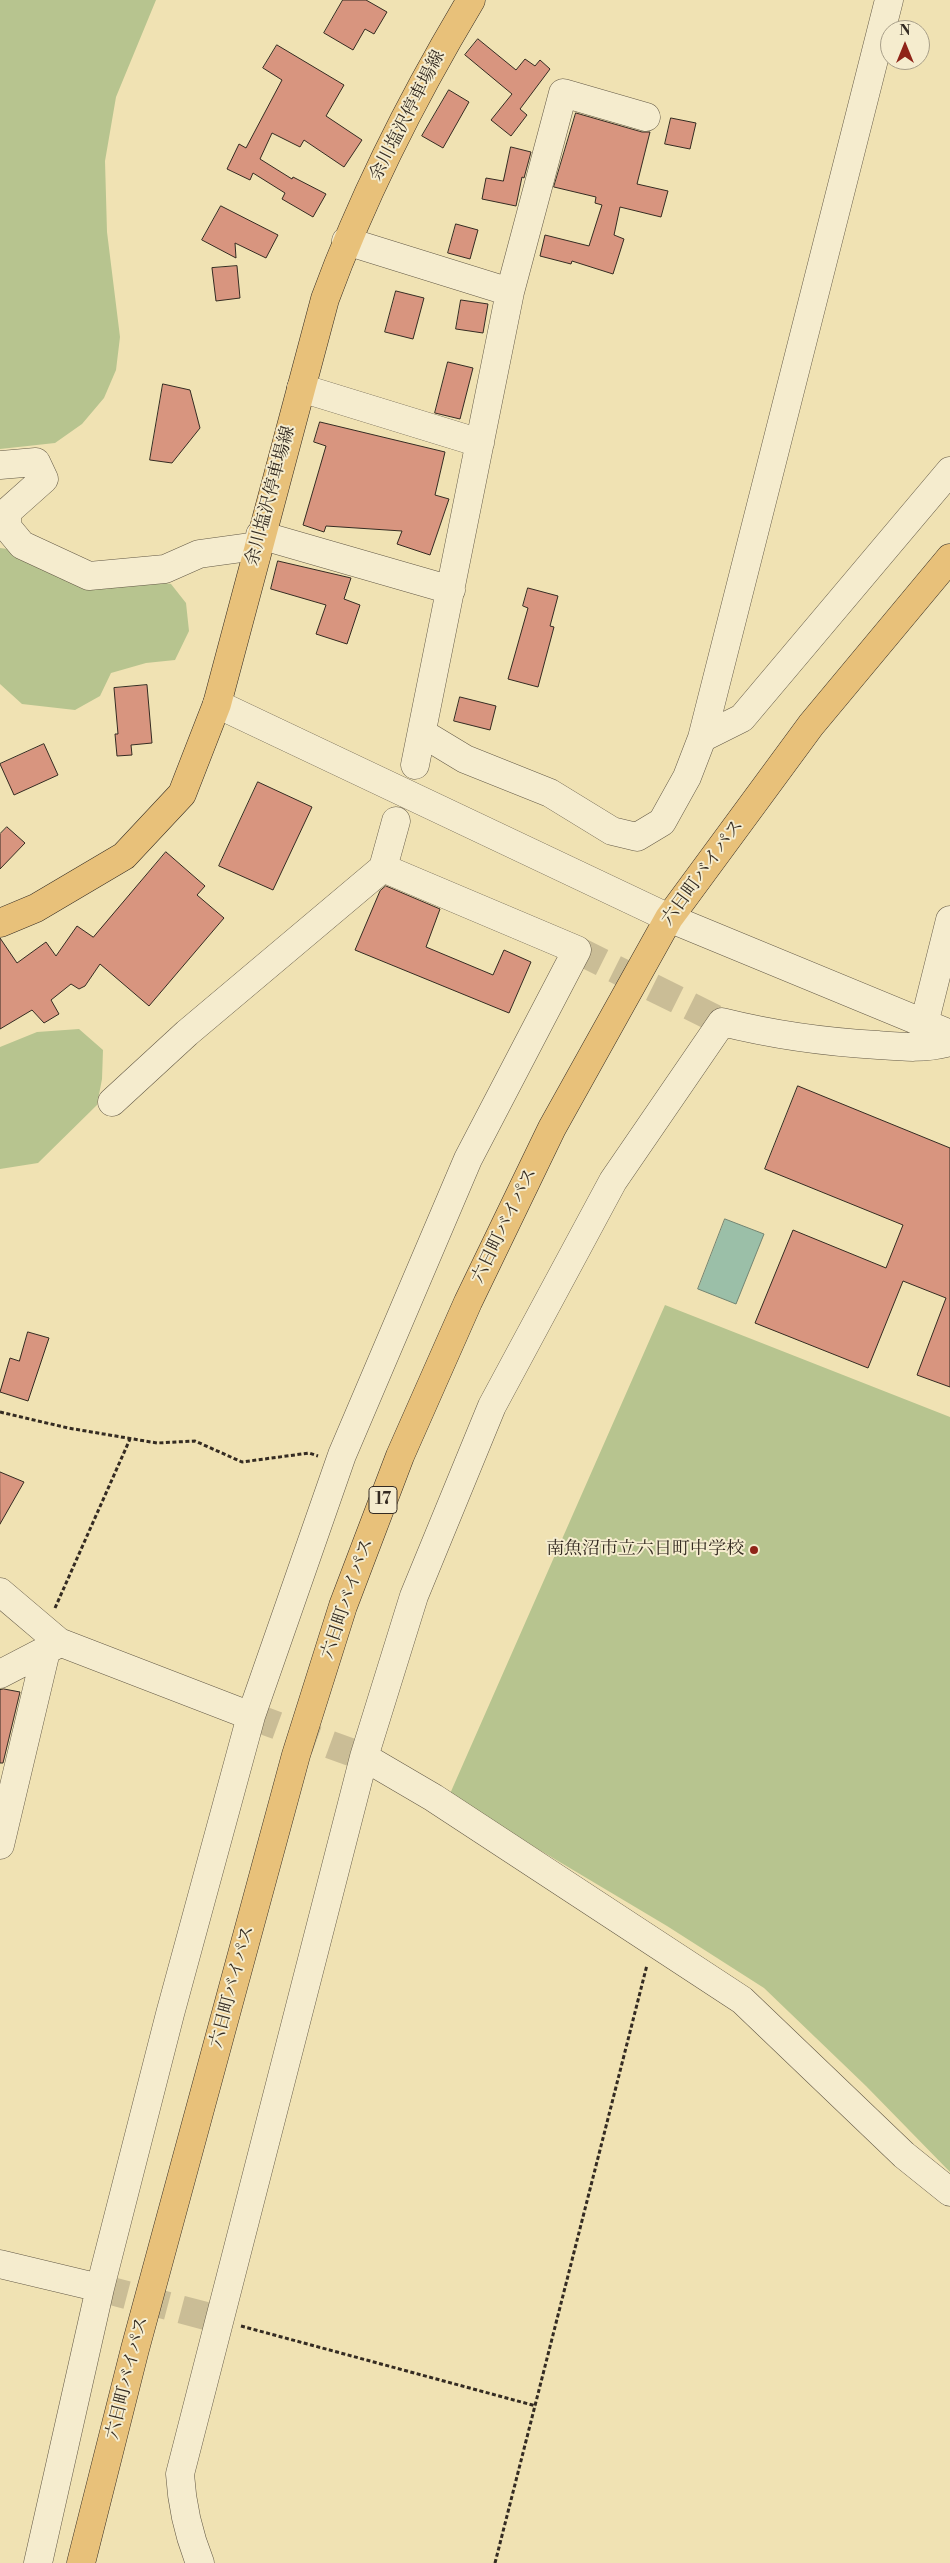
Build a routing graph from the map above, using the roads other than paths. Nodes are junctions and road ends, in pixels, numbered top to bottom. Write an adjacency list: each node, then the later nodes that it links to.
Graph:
1 (471, 0): 4 (main road, 余川塩沢停車場線)
2 (889, 0): 15 (street)
3 (646, 117): 5 (street)
4 (346, 241): 5 (street); 6 (main road, 余川塩沢停車場線)
5 (510, 292): 7 (street)
6 (301, 388): 7 (street); 10 (main road, 余川塩沢停車場線)
7 (480, 444): 12 (street)
8 (0, 465): 10 (street)
9 (948, 478): 15 (street)
10 (259, 540): 12 (street); 13 (main road, 余川塩沢停車場線)
11 (950, 558): 19 (main road, 六日町バイパス / 17)
12 (450, 590): 14 (street)
13 (217, 704): 19 (street); 21 (main road, 余川塩沢停車場線)
14 (422, 732): 15 (street); 16 (street)
15 (702, 738)
16 (415, 765)
17 (396, 821): 18 (street)
18 (383, 868): 25 (street); 29 (street)
19 (669, 918): 22 (street); 36 (main road, 六日町バイパス / 17)
20 (950, 920): 22 (street)
21 (0, 923)
22 (924, 1024): 23 (street)
23 (950, 1034)
24 (950, 1042): 30 (street)
25 (112, 1102)
26 (0, 1592): 27 (street)
27 (50, 1641): 28 (street); 29 (street); 31 (street)
28 (0, 1674)
29 (251, 1716): 34 (street)
30 (364, 1757): 32 (street); 37 (street)
31 (0, 1845)
32 (950, 2192)
33 (0, 2264): 34 (street)
34 (100, 2288): 35 (street)
35 (38, 2563)
36 (81, 2563)
37 (200, 2563)

